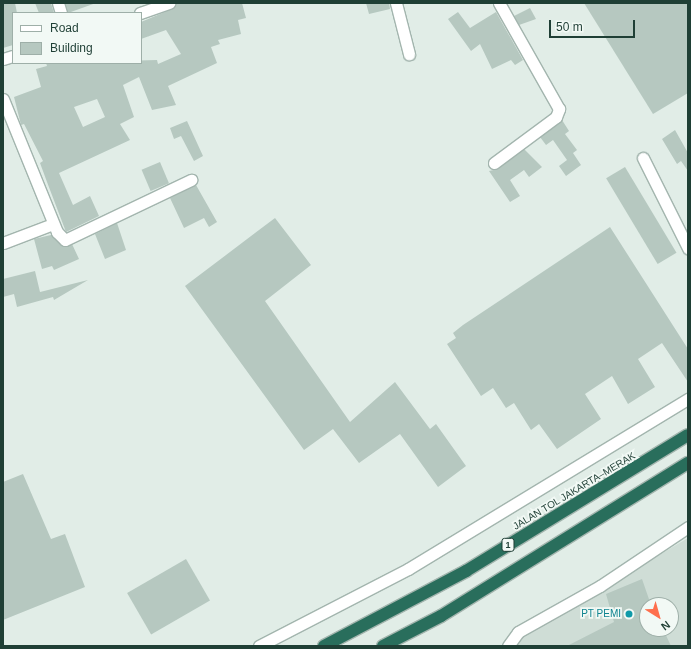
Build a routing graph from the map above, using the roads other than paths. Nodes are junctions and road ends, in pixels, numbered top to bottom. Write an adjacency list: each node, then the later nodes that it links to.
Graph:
1 (169, 3): 4 (street)
2 (396, 3): 5 (street)
3 (499, 3): 8 (street)
4 (142, 12)
5 (410, 54)
6 (3, 99): 10 (street)
7 (643, 158): 12 (street)
8 (494, 163)
9 (191, 180): 10 (street)
10 (53, 224): 11 (street)
11 (3, 243)
12 (688, 248)
13 (688, 399): 17 (street)
14 (688, 435): 18 (highway, JALAN TOL JAKARTA–MERAK / 1)
15 (688, 463): 19 (highway)
16 (688, 527): 20 (street)
17 (259, 646)
18 (324, 646)
19 (383, 646)
20 (508, 646)

